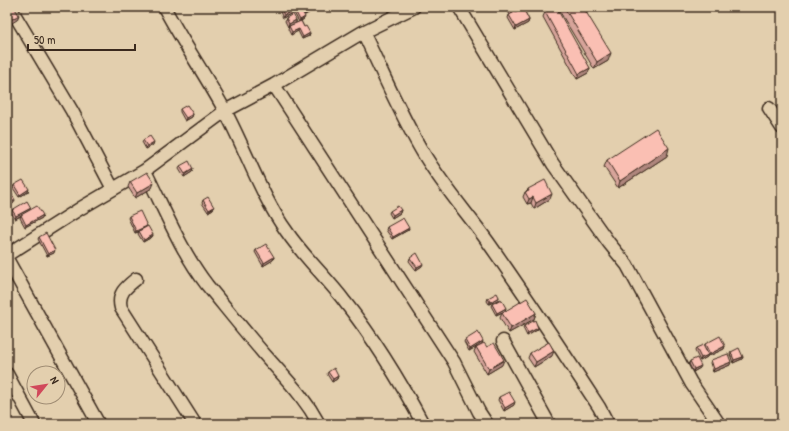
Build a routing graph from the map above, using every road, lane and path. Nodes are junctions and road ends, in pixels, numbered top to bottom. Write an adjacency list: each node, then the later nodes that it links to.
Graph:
1 (10, 7): 11 (street)
2 (164, 7): 8 (street)
3 (414, 7): 5 (street)
4 (459, 7): 25 (street)
5 (363, 32): 6 (street); 24 (street)
6 (274, 85): 8 (street); 22 (street)
7 (769, 108): 9 (street)
8 (225, 111): 10 (street); 21 (street)
9 (782, 128)
10 (144, 170): 11 (street); 20 (street)
11 (113, 189): 12 (street)
12 (7, 254)
13 (7, 259): 17 (street)
14 (136, 279): 19 (street)
15 (503, 341): 23 (street)
16 (7, 374): 18 (street)
17 (98, 423)
18 (34, 424)
19 (195, 424)
20 (319, 424)
21 (423, 424)
22 (487, 424)
23 (549, 424)
24 (608, 424)
25 (719, 424)

